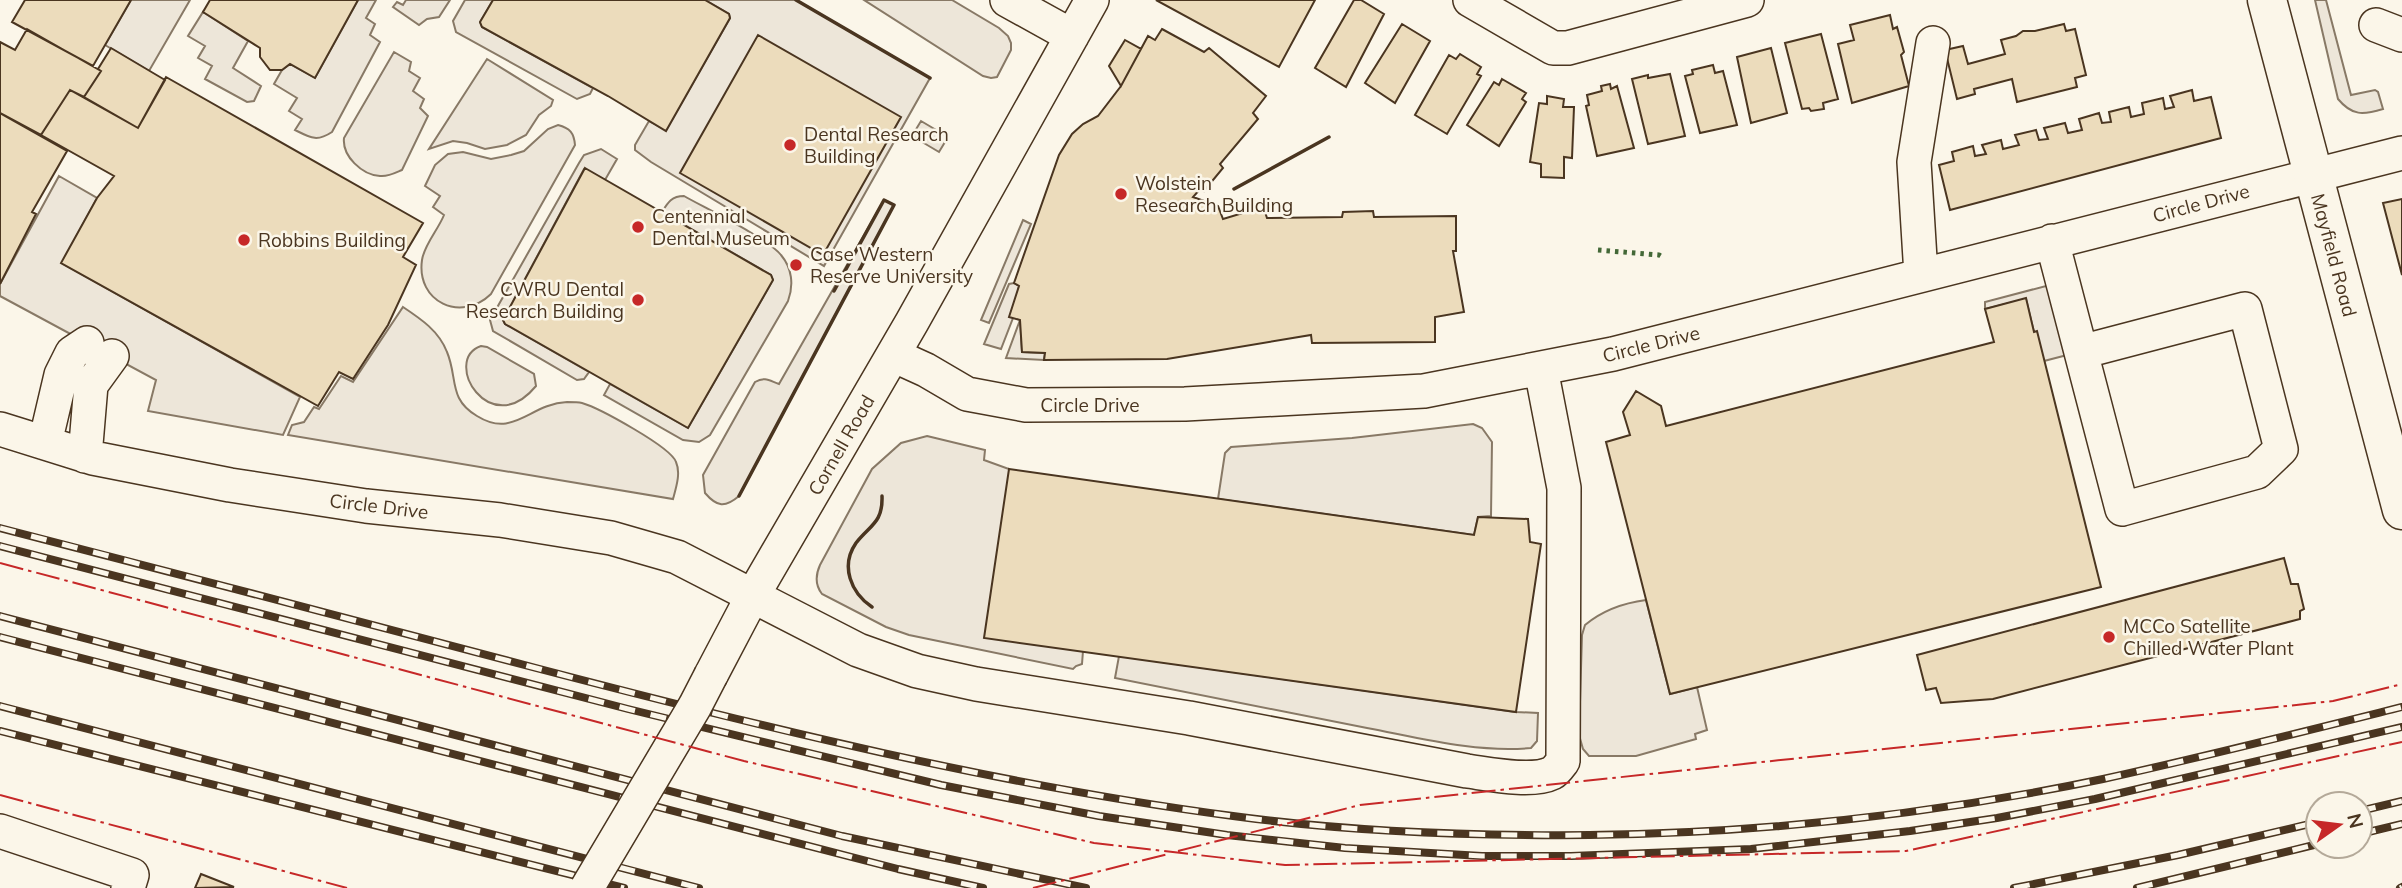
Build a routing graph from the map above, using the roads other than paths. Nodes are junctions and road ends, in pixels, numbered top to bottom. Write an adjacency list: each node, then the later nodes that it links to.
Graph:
1 (1007, 0): 6 (street)
2 (1092, 0): 6 (street, Cornell Road)
3 (1470, 0): 4 (street)
4 (1747, 0)
5 (2267, 0): 9 (main road, Mayfield Road)
6 (1072, 36): 13 (street, Cornell Road)
7 (1933, 43): 11 (street)
8 (2402, 153): 9 (street, Circle Drive)
9 (2313, 174): 10 (street, Circle Drive); 18 (main road, Mayfield Road)
10 (2052, 241): 11 (street, Circle Drive); 12 (street)
11 (1921, 275): 14 (street, Circle Drive)
12 (2081, 352): 12 (street)
13 (893, 355): 14 (street, Circle Drive); 19 (street, Cornell Road)
14 (1541, 369): 19 (street, Circle Drive)
15 (0, 429): 16 (street, Circle Drive)
16 (45, 443): 17 (street, Circle Drive); 17 (street)
17 (85, 456): 19 (street, Circle Drive)
18 (2402, 509)
19 (752, 597): 22 (street, Cornell Road, bridge)
20 (0, 831): 21 (street)
21 (128, 888)
22 (587, 888)

